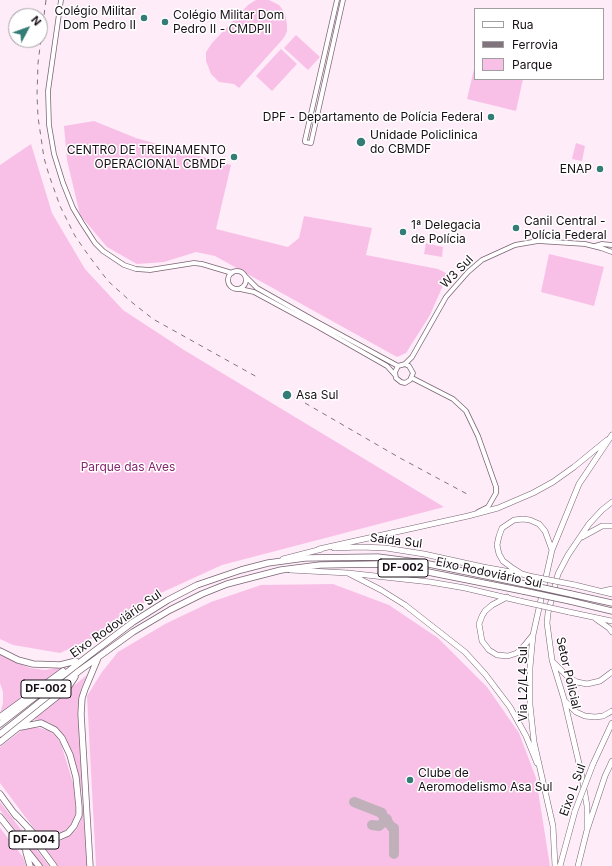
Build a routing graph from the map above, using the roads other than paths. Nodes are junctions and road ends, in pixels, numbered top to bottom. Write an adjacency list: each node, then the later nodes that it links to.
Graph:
1 (61, 0): 13 (street)
2 (337, 0): 4 (street)
3 (343, 0): 5 (street)
4 (334, 12): 5 (street); 6 (street)
5 (340, 13): 7 (street)
6 (322, 67): 7 (street); 8 (street)
7 (328, 68): 9 (street)
8 (307, 131): 9 (street); 9 (street)
9 (313, 133)
10 (612, 245): 11 (street, W3 Sul)
11 (594, 246): 12 (street, W3 Sul); 18 (street, W3 Sul)
12 (612, 252)
13 (220, 271): 14 (street); 16 (street)
14 (232, 273): 15 (street); 16 (street)
15 (244, 276): 17 (street); 20 (street)
16 (228, 280): 17 (street)
17 (240, 289): 22 (street)
18 (412, 357): 19 (street, W3 Sul); 21 (street, W3 Sul)
19 (405, 364): 20 (street); 21 (street)
20 (398, 366): 22 (street)
21 (411, 368): 23 (street)
22 (395, 375): 23 (street)
23 (412, 378): 27 (street)
24 (611, 437): 25 (main road, Via L2/L4 Sul)
25 (600, 449): 27 (main road); 31 (main road, Via L2/L4 Sul)
26 (612, 503): 29 (main road, Setor Policial)
27 (468, 516): 30 (main road)
28 (612, 526): 29 (main road)
29 (579, 538): 49 (main road, Setor Policial)
30 (319, 549): 32 (main road, Saída Sul); 35 (main road, Saída Sul)
31 (552, 550): 35 (main road); 45 (main road, Via L2/L4 Sul)
32 (268, 563): 40 (highway, Eixo Rodoviário Sul / DF-002, bridge); 47 (highway, Eixo Rodoviário Sul / DF-002)
33 (281, 570): 34 (main road); 41 (highway, Eixo Rodoviário Sul / DF-002, bridge); 48 (highway, Eixo Rodoviário Sul / DF-002)
34 (348, 573): 39 (main road); 62 (main road)
35 (522, 574): 37 (main road, bridge)
36 (612, 589): 37 (main road)
37 (602, 592): 38 (main road)
38 (612, 594)
39 (507, 598): 42 (main road, bridge); 45 (main road)
40 (612, 603)
41 (612, 611)
42 (593, 617): 43 (main road); 44 (main road)
43 (612, 621)
44 (612, 632)
45 (533, 635): 62 (main road, Via L2/L4 Sul)
46 (0, 651): 50 (highway)
47 (92, 653): 50 (highway); 57 (highway, Eixo Rodoviário Sul / DF-002)
48 (98, 658): 51 (highway, Eixo Rodoviário Sul / DF-002); 71 (highway)
49 (552, 660): 52 (main road); 53 (main road, Setor Policial)
50 (76, 661): 55 (highway)
51 (79, 672): 58 (highway); 59 (highway, Eixo Rodoviário Sul / DF-002)
52 (612, 672)
53 (564, 699): 54 (main road); 66 (main road, Setor Policial)
54 (612, 711)
55 (0, 717)
56 (612, 723): 73 (main road, Eixo L Sul, bridge)
57 (0, 724)
58 (21, 727): 60 (highway); 64 (highway)
59 (0, 734)
60 (0, 742)
61 (612, 761): 66 (main road)
62 (542, 776): 72 (main road, Via L2/L4 Sul)
63 (0, 794): 64 (highway, DF-004)
64 (14, 813): 70 (highway, DF-004)
65 (0, 817): 67 (highway, DF-004)
66 (587, 830): 74 (main road)
67 (24, 846): 68 (highway); 69 (highway, DF-004)
68 (30, 866)
69 (39, 866)
70 (54, 866)
71 (90, 866)
72 (555, 866)
73 (560, 866)
74 (578, 866)

